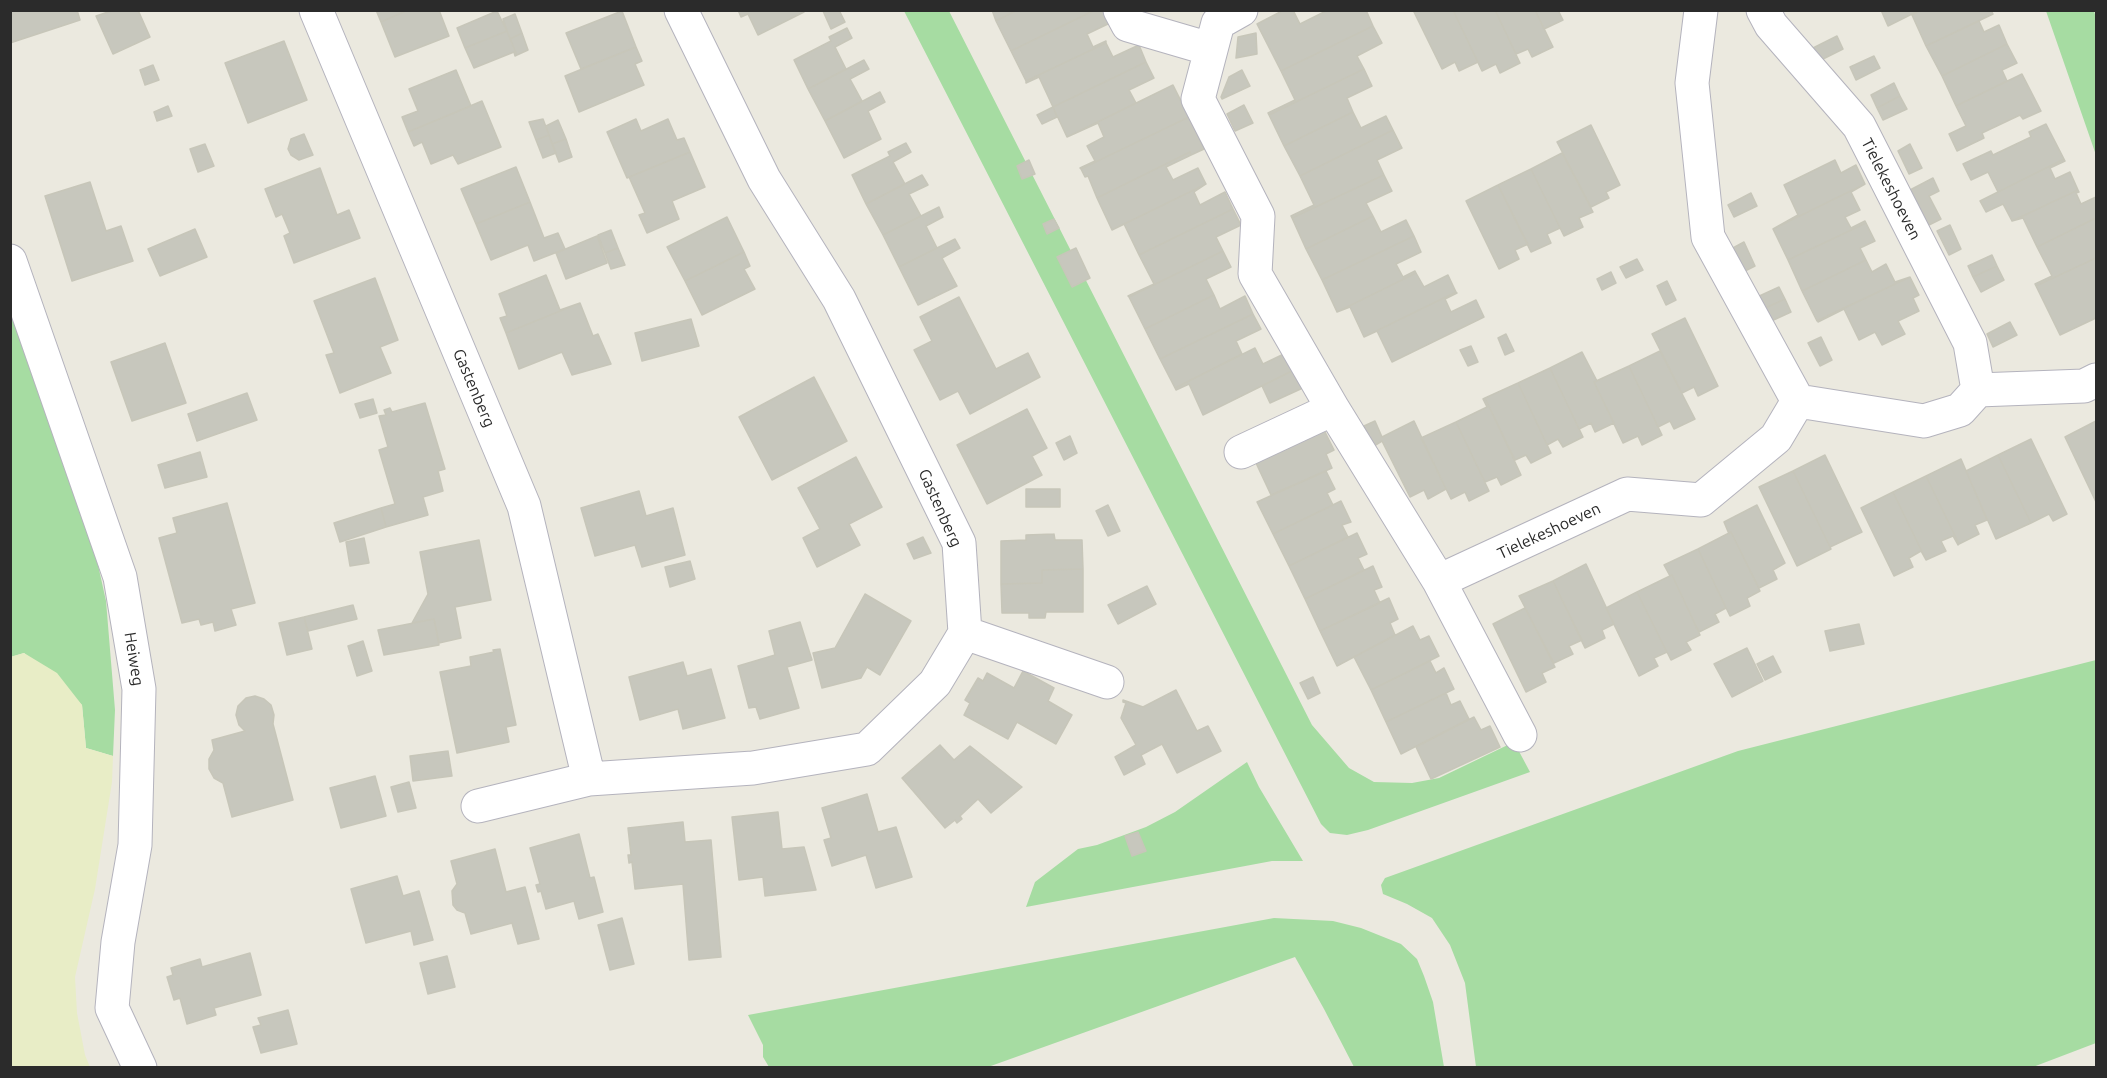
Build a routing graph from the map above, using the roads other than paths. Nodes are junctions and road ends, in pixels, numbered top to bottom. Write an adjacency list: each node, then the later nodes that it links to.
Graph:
1 (316, 10): 18 (street, Gastenberg)
2 (681, 10): 15 (street, Gastenberg)
3 (1120, 10): 7 (street)
4 (1241, 10): 7 (street)
5 (1701, 10): 11 (street)
6 (1763, 10): 10 (street, Tielekeshoeven)
7 (1210, 49): 12 (street)
8 (10, 261): 20 (street, Heiweg)
9 (2097, 380): 10 (street)
10 (1978, 390): 11 (street)
11 (1798, 401): 14 (street, Tielekeshoeven)
12 (1333, 409): 13 (street); 14 (street)
13 (1241, 452)
14 (1439, 581): 17 (street)
15 (965, 633): 16 (street); 18 (street)
16 (1107, 682)
17 (1520, 735)
18 (589, 779): 19 (street)
19 (478, 806)
20 (140, 1068)

